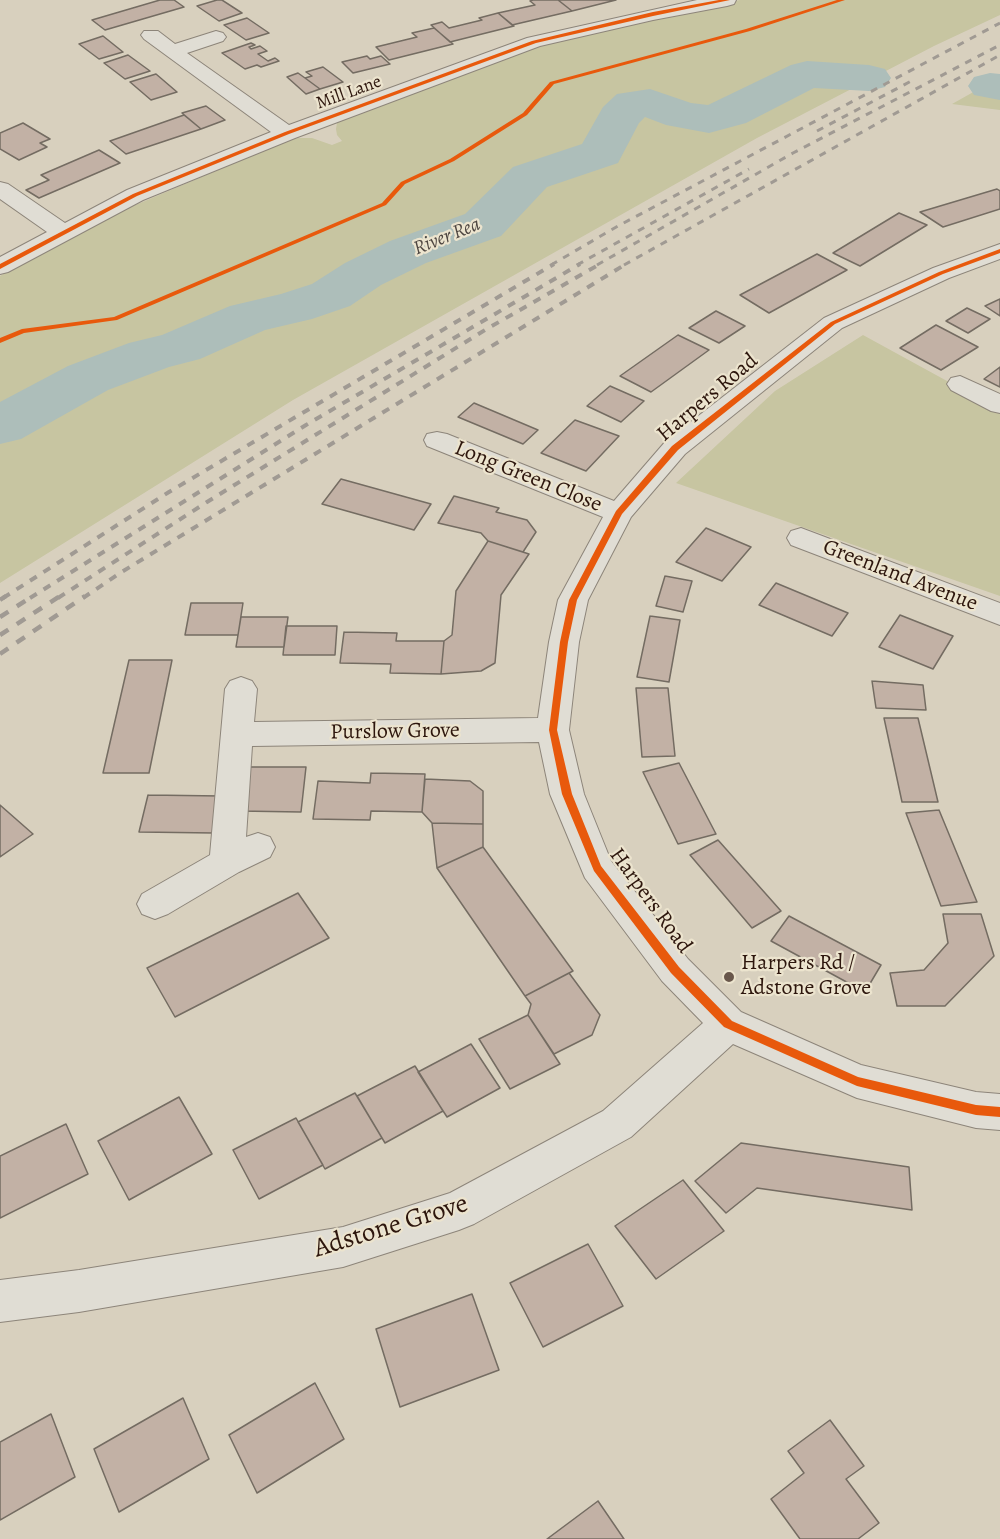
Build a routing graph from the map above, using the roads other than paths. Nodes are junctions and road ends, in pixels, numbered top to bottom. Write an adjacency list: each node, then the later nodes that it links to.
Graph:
1 (727, 0): 5 (street, Mill Lane)
2 (151, 35): 4 (street)
3 (216, 37): 4 (street)
4 (172, 51): 5 (street)
5 (287, 133): 7 (street, Mill Lane)
6 (0, 189): 7 (street)
7 (62, 232): 9 (street, Mill Lane)
8 (1000, 251): 13 (street, Harpers Road)
9 (0, 267)
10 (960, 384): 11 (street)
11 (1000, 405)
12 (437, 440): 13 (street, Long Green Close)
13 (619, 513): 17 (street, Harpers Road)
14 (801, 538): 15 (street, Greenland Avenue)
15 (1000, 615)
16 (241, 689): 18 (street)
17 (554, 730): 18 (street, Purslow Grove); 22 (street, Harpers Road)
18 (237, 734): 20 (street)
19 (258, 847): 20 (street)
20 (227, 862): 21 (street)
21 (155, 904)
22 (728, 1024): 23 (street, Harpers Road); 24 (street, Adstone Grove)
23 (1000, 1112)
24 (0, 1301)

